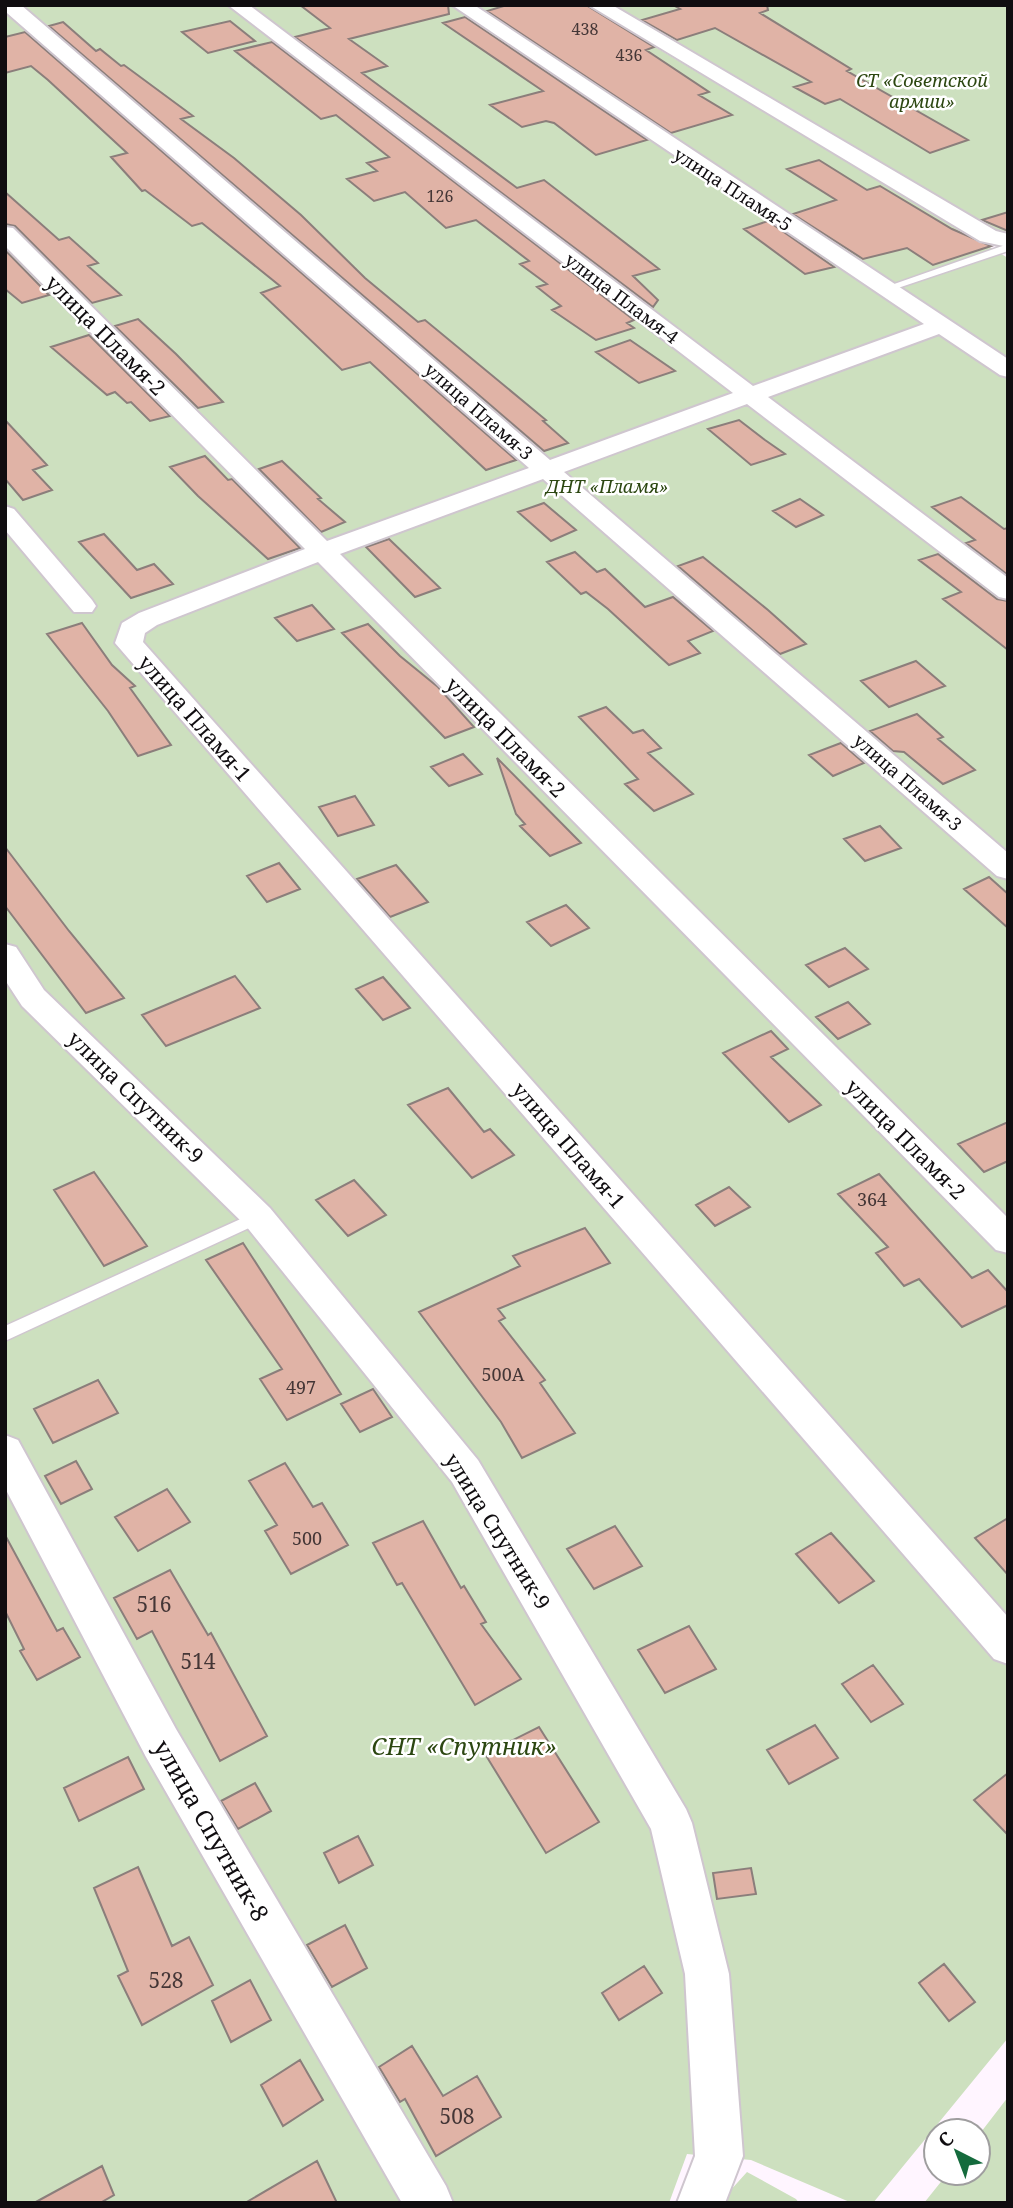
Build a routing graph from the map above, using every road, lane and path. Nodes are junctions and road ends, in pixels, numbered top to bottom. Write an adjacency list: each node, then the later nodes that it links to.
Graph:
1 (237, 5): 11 (street, улица Пламя-4)
2 (461, 5): 8 (street, улица Пламя-5)
3 (598, 5): 6 (street)
4 (17, 8): 12 (street, улица Пламя-3)
5 (5, 233): 14 (street, улица Пламя-2)
6 (1008, 241)
7 (1008, 247): 8 (lane)
8 (885, 289): 9 (street, улица Пламя-5)
9 (942, 325): 10 (street, улица Пламя-5); 11 (street)
10 (1008, 370)
11 (748, 394): 12 (street); 15 (street, улица Пламя-4)
12 (546, 469): 14 (street); 17 (street, улица Пламя-3)
13 (5, 514): 16 (street)
14 (321, 552): 20 (street, улица Пламя-2); 23 (street, улица Пламя-1)
15 (1008, 591)
16 (83, 606)
17 (1008, 869)
18 (5, 955): 19 (street, улица Спутник-9)
19 (258, 1217): 21 (lane); 25 (street, улица Спутник-9)
20 (1008, 1240)
21 (5, 1334)
22 (5, 1451): 24 (street, улица Спутник-8)
23 (1008, 1646)
24 (429, 2203)
25 (701, 2203)

